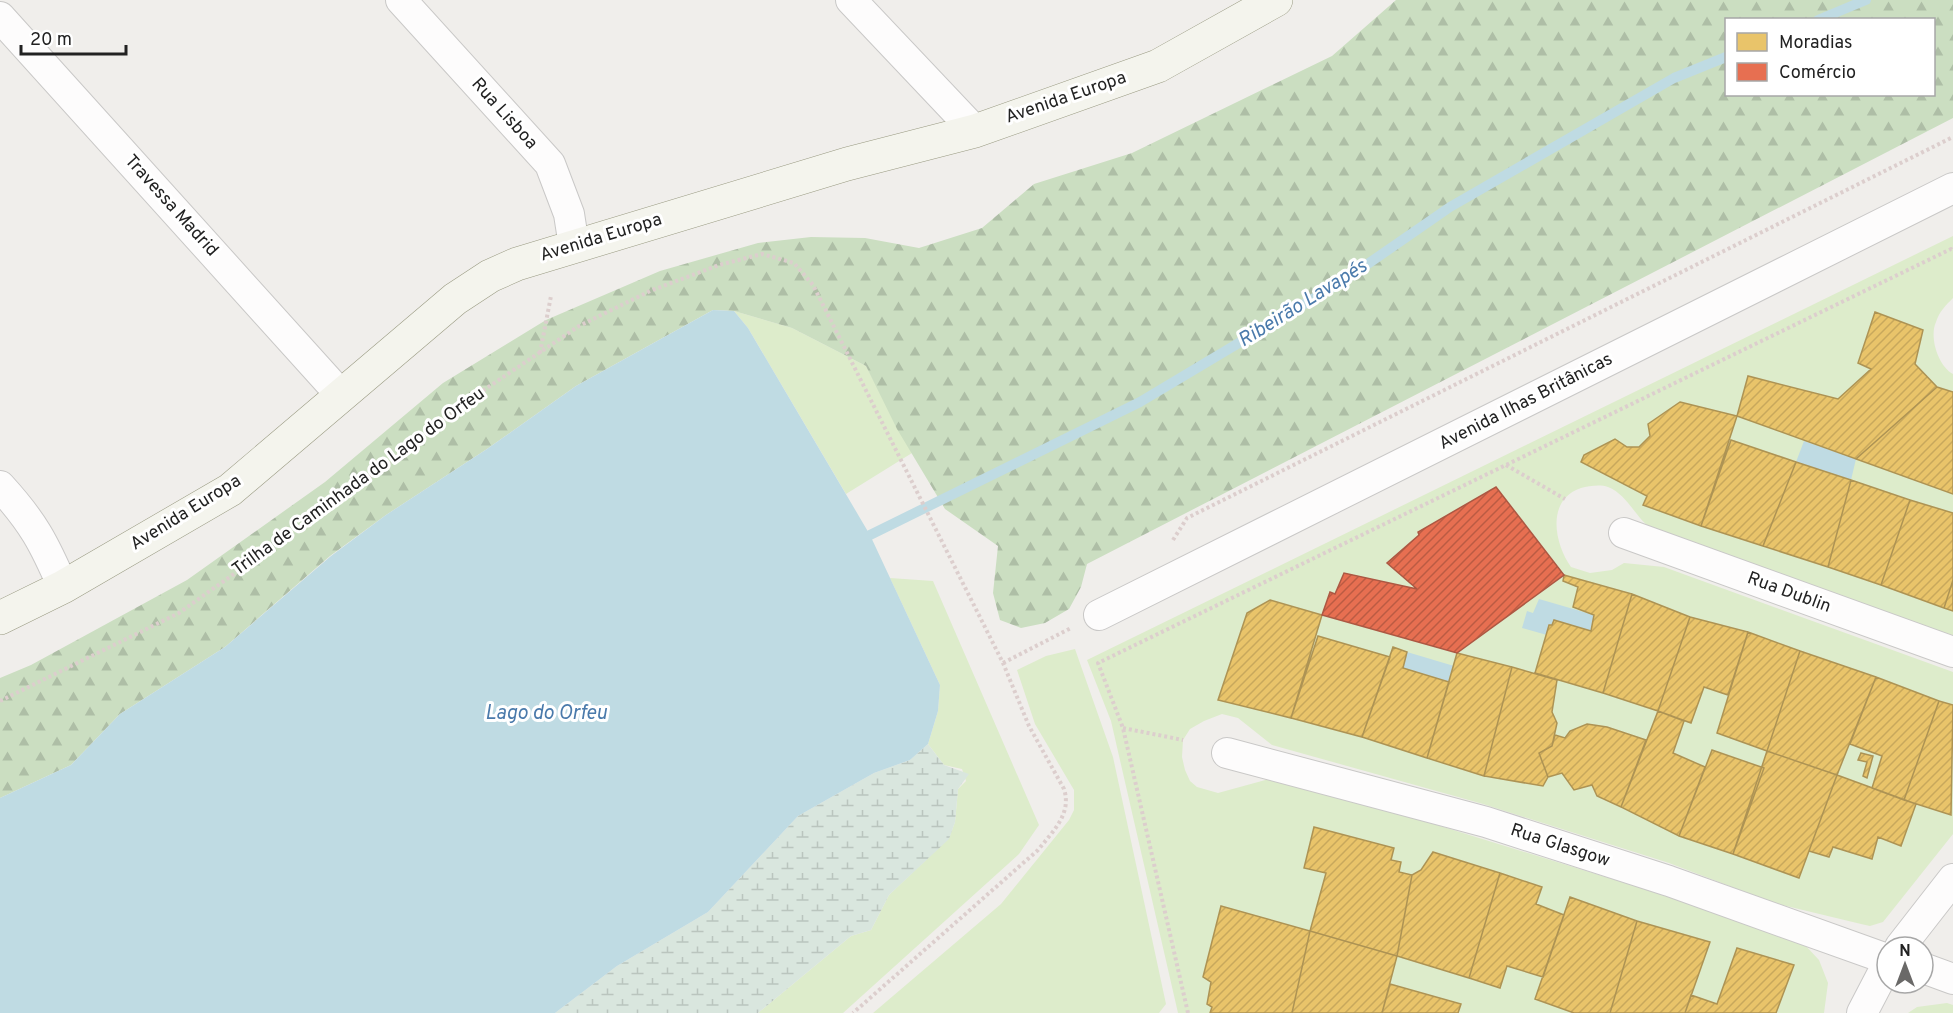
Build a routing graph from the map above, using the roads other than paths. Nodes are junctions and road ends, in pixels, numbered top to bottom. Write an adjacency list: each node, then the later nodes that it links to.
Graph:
1 (400, 0): 7 (street, Rua Lisboa)
2 (851, 0): 5 (street)
3 (1275, 0): 5 (street, Avenida Europa)
4 (0, 17): 8 (street, Travessa Madrid)
5 (975, 131): 7 (street, Avenida Europa)
6 (1953, 188): 12 (street, Avenida Ilhas Britânicas)
7 (574, 246): 8 (street, Avenida Europa)
8 (341, 395): 11 (street, Avenida Europa)
9 (0, 486): 11 (street)
10 (1624, 533): 14 (street, Rua Dublin)
11 (63, 587): 13 (street, Avenida Europa)
12 (1099, 615)
13 (0, 618)
14 (1953, 652)
15 (1227, 753): 18 (street, Rua Glasgow)
16 (1953, 879): 17 (street)
17 (1909, 935)
18 (1875, 955)
19 (1935, 972): 20 (street)
20 (1953, 979)
21 (1875, 988): 22 (street)
22 (1862, 1013)

